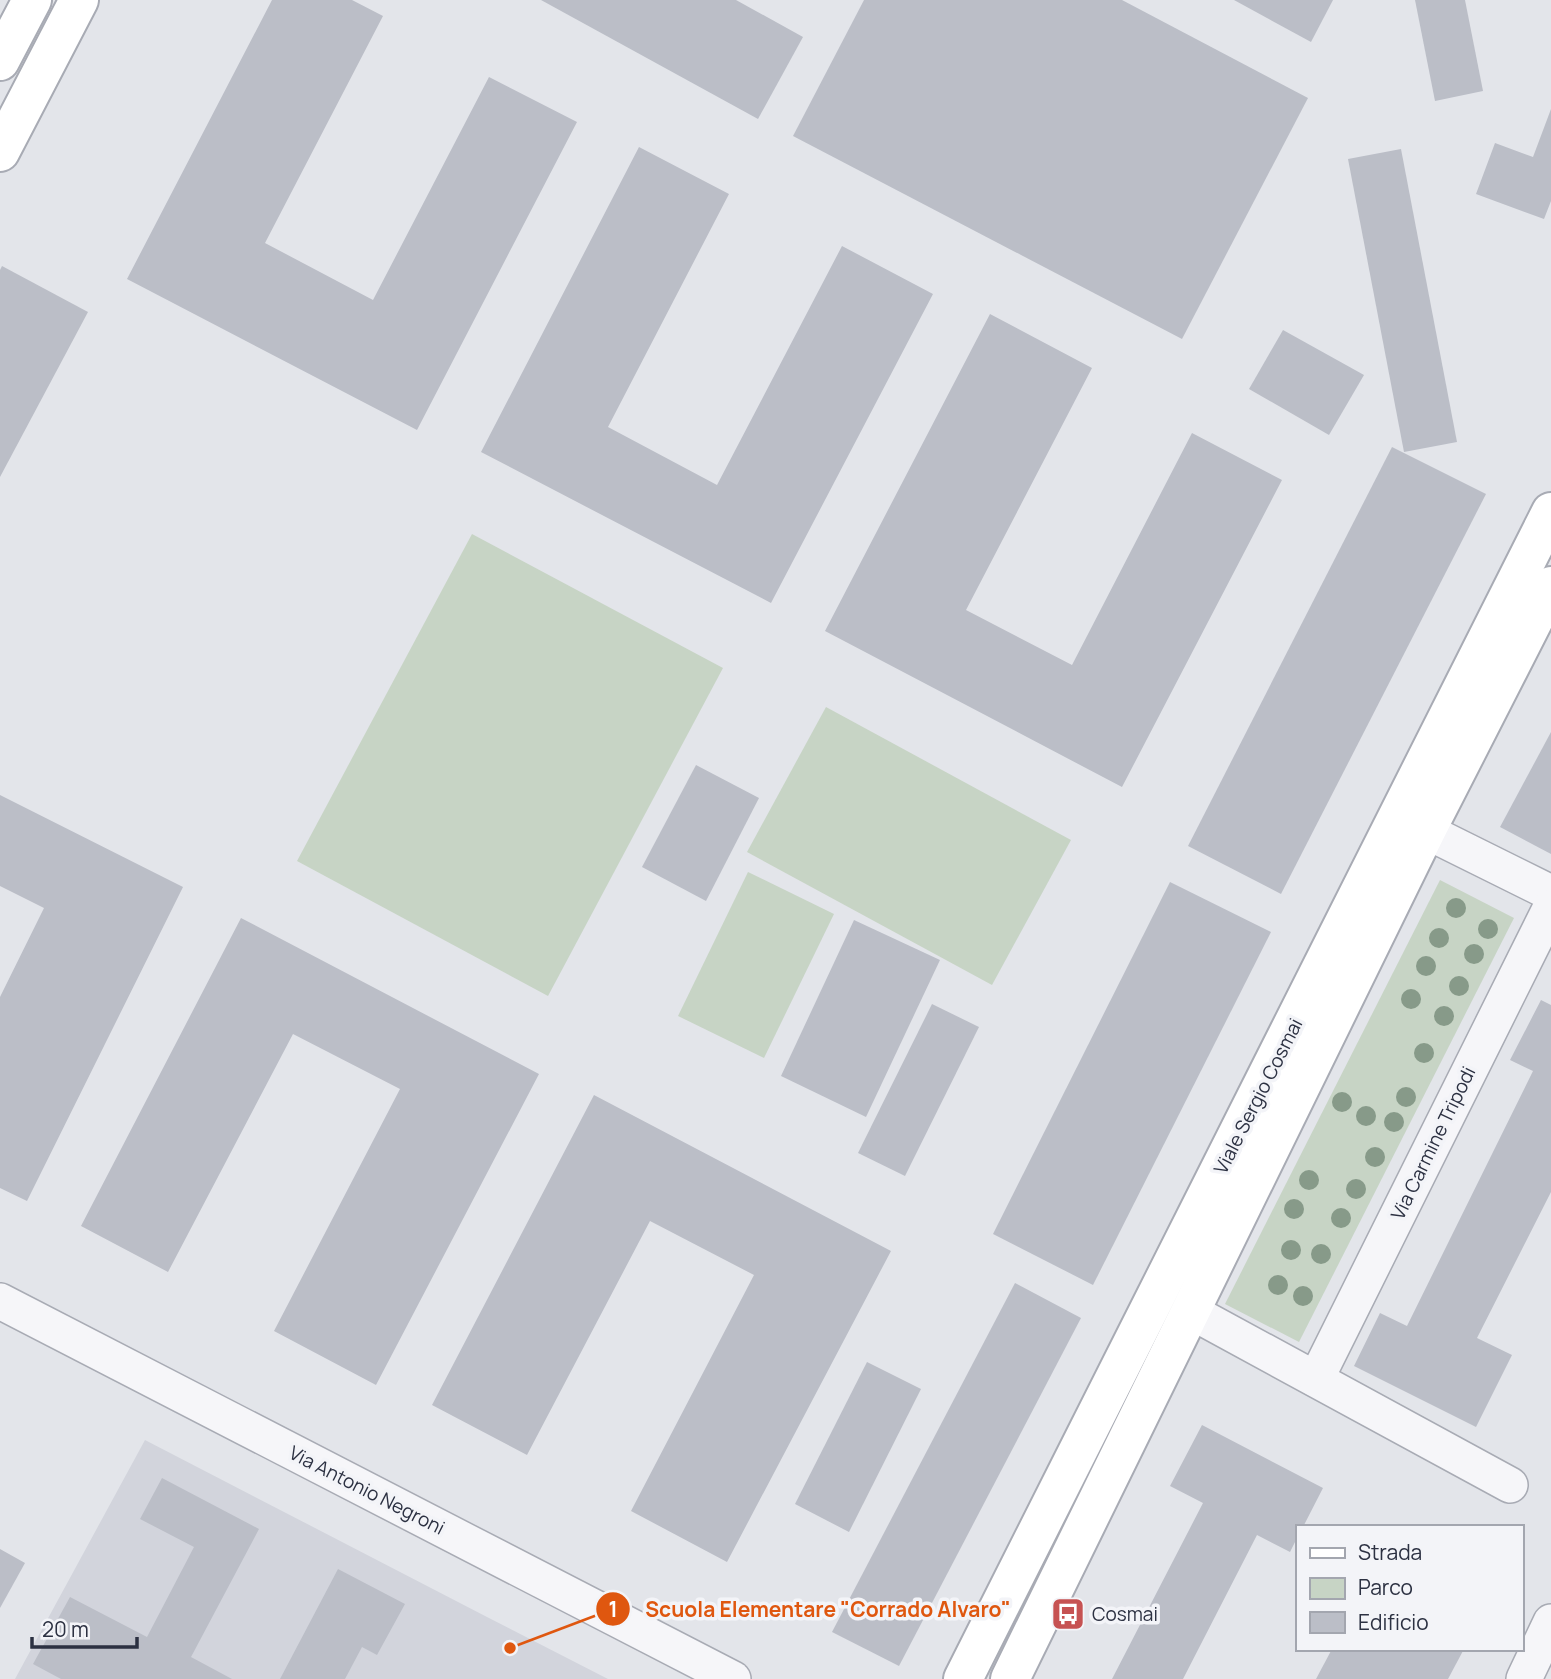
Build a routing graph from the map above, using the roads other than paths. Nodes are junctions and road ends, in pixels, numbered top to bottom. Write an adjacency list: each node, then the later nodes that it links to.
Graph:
1 (32, 0): 3 (street)
2 (79, 0): 4 (street)
3 (0, 61)
4 (0, 152)
5 (1551, 512): 16 (street, Viale Sergio Cosmai)
6 (1551, 586): 7 (street, Viale Sergio Cosmai)
7 (1426, 831): 8 (street); 11 (street, Viale Sergio Cosmai)
8 (1551, 893)
9 (1551, 907): 12 (street, Via Carmine Tripodi)
10 (0, 1301): 15 (street, Via Antonio Negroni)
11 (1190, 1311): 12 (street); 17 (street, Viale Sergio Cosmai)
12 (1316, 1379): 13 (street)
13 (1510, 1485)
14 (1551, 1622): 18 (street)
15 (733, 1679)
16 (963, 1679)
17 (1010, 1679)
18 (1524, 1679)

